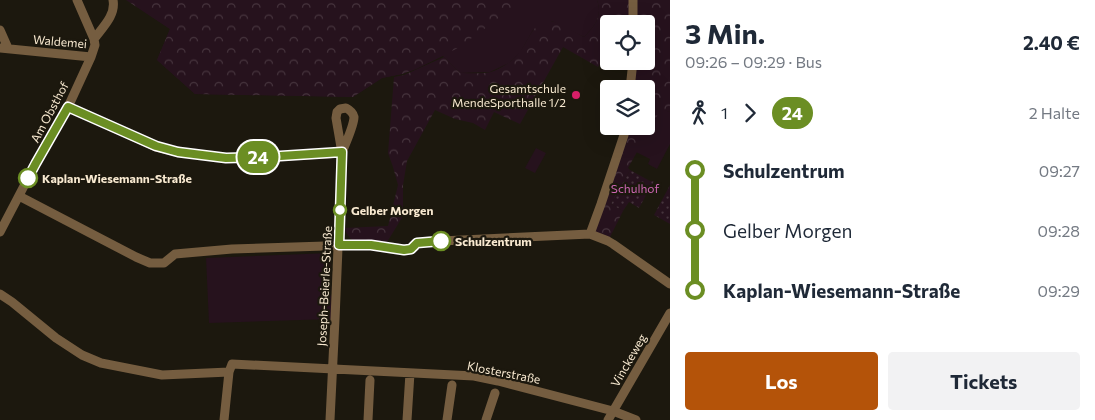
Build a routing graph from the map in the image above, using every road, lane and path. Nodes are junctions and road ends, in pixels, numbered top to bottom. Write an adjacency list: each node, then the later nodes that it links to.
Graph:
1 (77, 0): 6 (street, Waldemei)
2 (113, 0): 6 (street, Waldemei)
3 (633, 0): 4 (street)
4 (633, 15)
5 (0, 30): 7 (street, Waldemei)
6 (94, 39): 8 (street, Waldemei)
7 (4, 48): 8 (street, Waldemei)
8 (91, 57): 9 (street, Am Obsthof)
9 (68, 107): 11 (street, Am Obsthof); 14 (street, Joseph-Beierle-Straße)
10 (624, 135): 13 (street)
11 (19, 196): 12 (street, Am Obsthof); 14 (street)
12 (0, 232)
13 (590, 234): 14 (street); 15 (street)
14 (339, 245): 18 (street, Joseph-Beierle-Straße)
15 (670, 284)
16 (0, 294): 19 (street)
17 (670, 313): 24 (street, Vinckeweg)
18 (332, 369): 19 (street, Klosterstraße); 20 (street, Klosterstraße); 26 (street, Joseph-Beierle-Straße)
19 (229, 372): 25 (street)
20 (410, 373): 24 (street, Klosterstraße); 28 (street)
21 (370, 380): 27 (street)
22 (452, 385): 29 (street)
23 (495, 393): 30 (street)
24 (613, 411): 31 (street, Vinckeweg); 32 (street, Klosterstraße)
25 (224, 420)
26 (330, 420)
27 (368, 420)
28 (407, 420)
29 (447, 420)
30 (486, 420)
31 (608, 420)
32 (636, 420)

